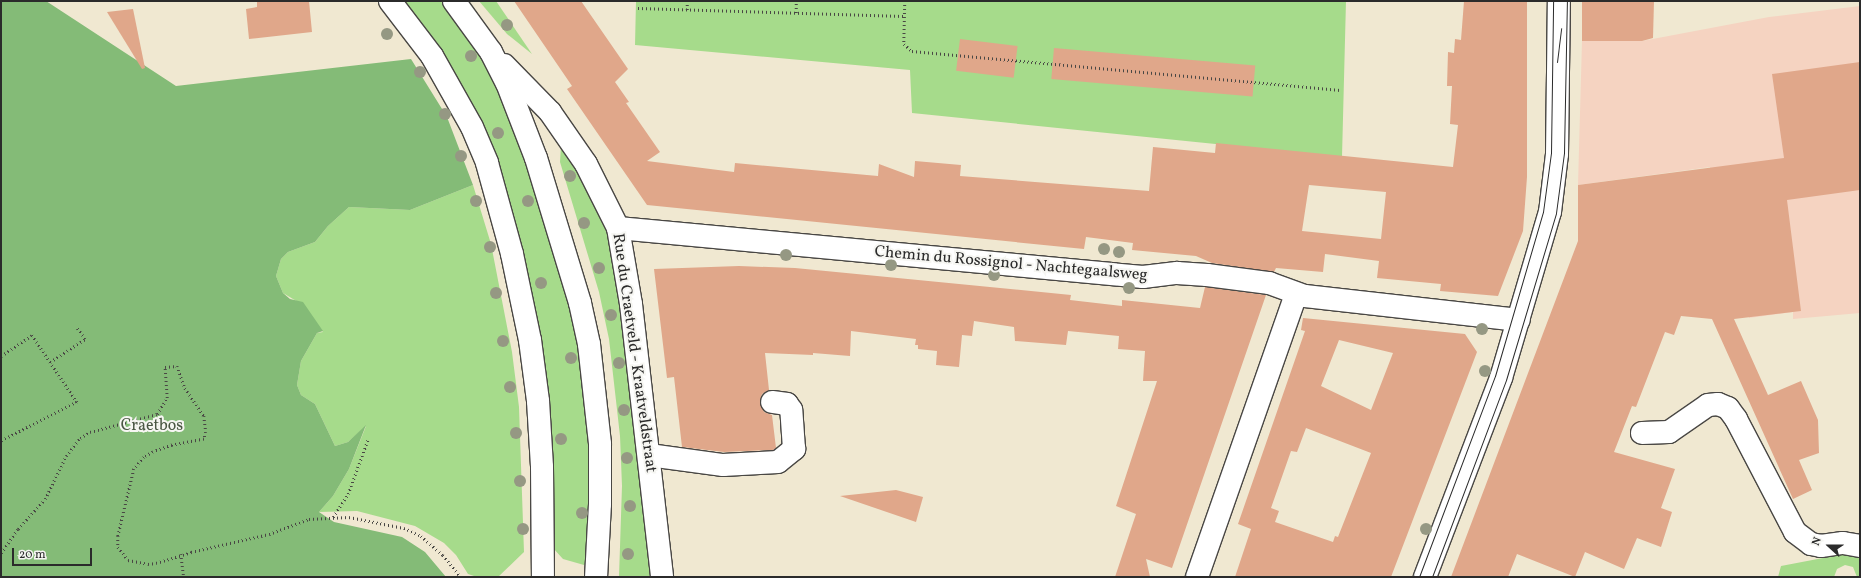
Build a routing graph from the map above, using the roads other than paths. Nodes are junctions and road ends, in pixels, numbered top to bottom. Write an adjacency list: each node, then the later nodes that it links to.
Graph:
1 (390, 1): 12 (street)
2 (454, 1): 4 (street, Rue du Craetveld - Kraatveldstraat)
3 (1559, 1): 7 (street)
4 (491, 52): 5 (street, Rue du Craetveld - Kraatveldstraat); 13 (street, Rue du Craetveld - Kraatveldstraat)
5 (618, 228): 6 (street, Chemin du Rossignol - Nachtegaalsweg); 10 (street, Rue du Craetveld - Kraatveldstraat)
6 (1296, 295): 7 (street, Chemin du Rossignol - Nachtegaalsweg); 15 (street)
7 (1519, 320): 16 (street)
8 (772, 402): 10 (street)
9 (1642, 432): 11 (street)
10 (649, 455): 14 (street, Rue du Craetveld - Kraatveldstraat)
11 (1860, 546)
12 (543, 577)
13 (596, 577)
14 (662, 577)
15 (1197, 577)
16 (1425, 577)

